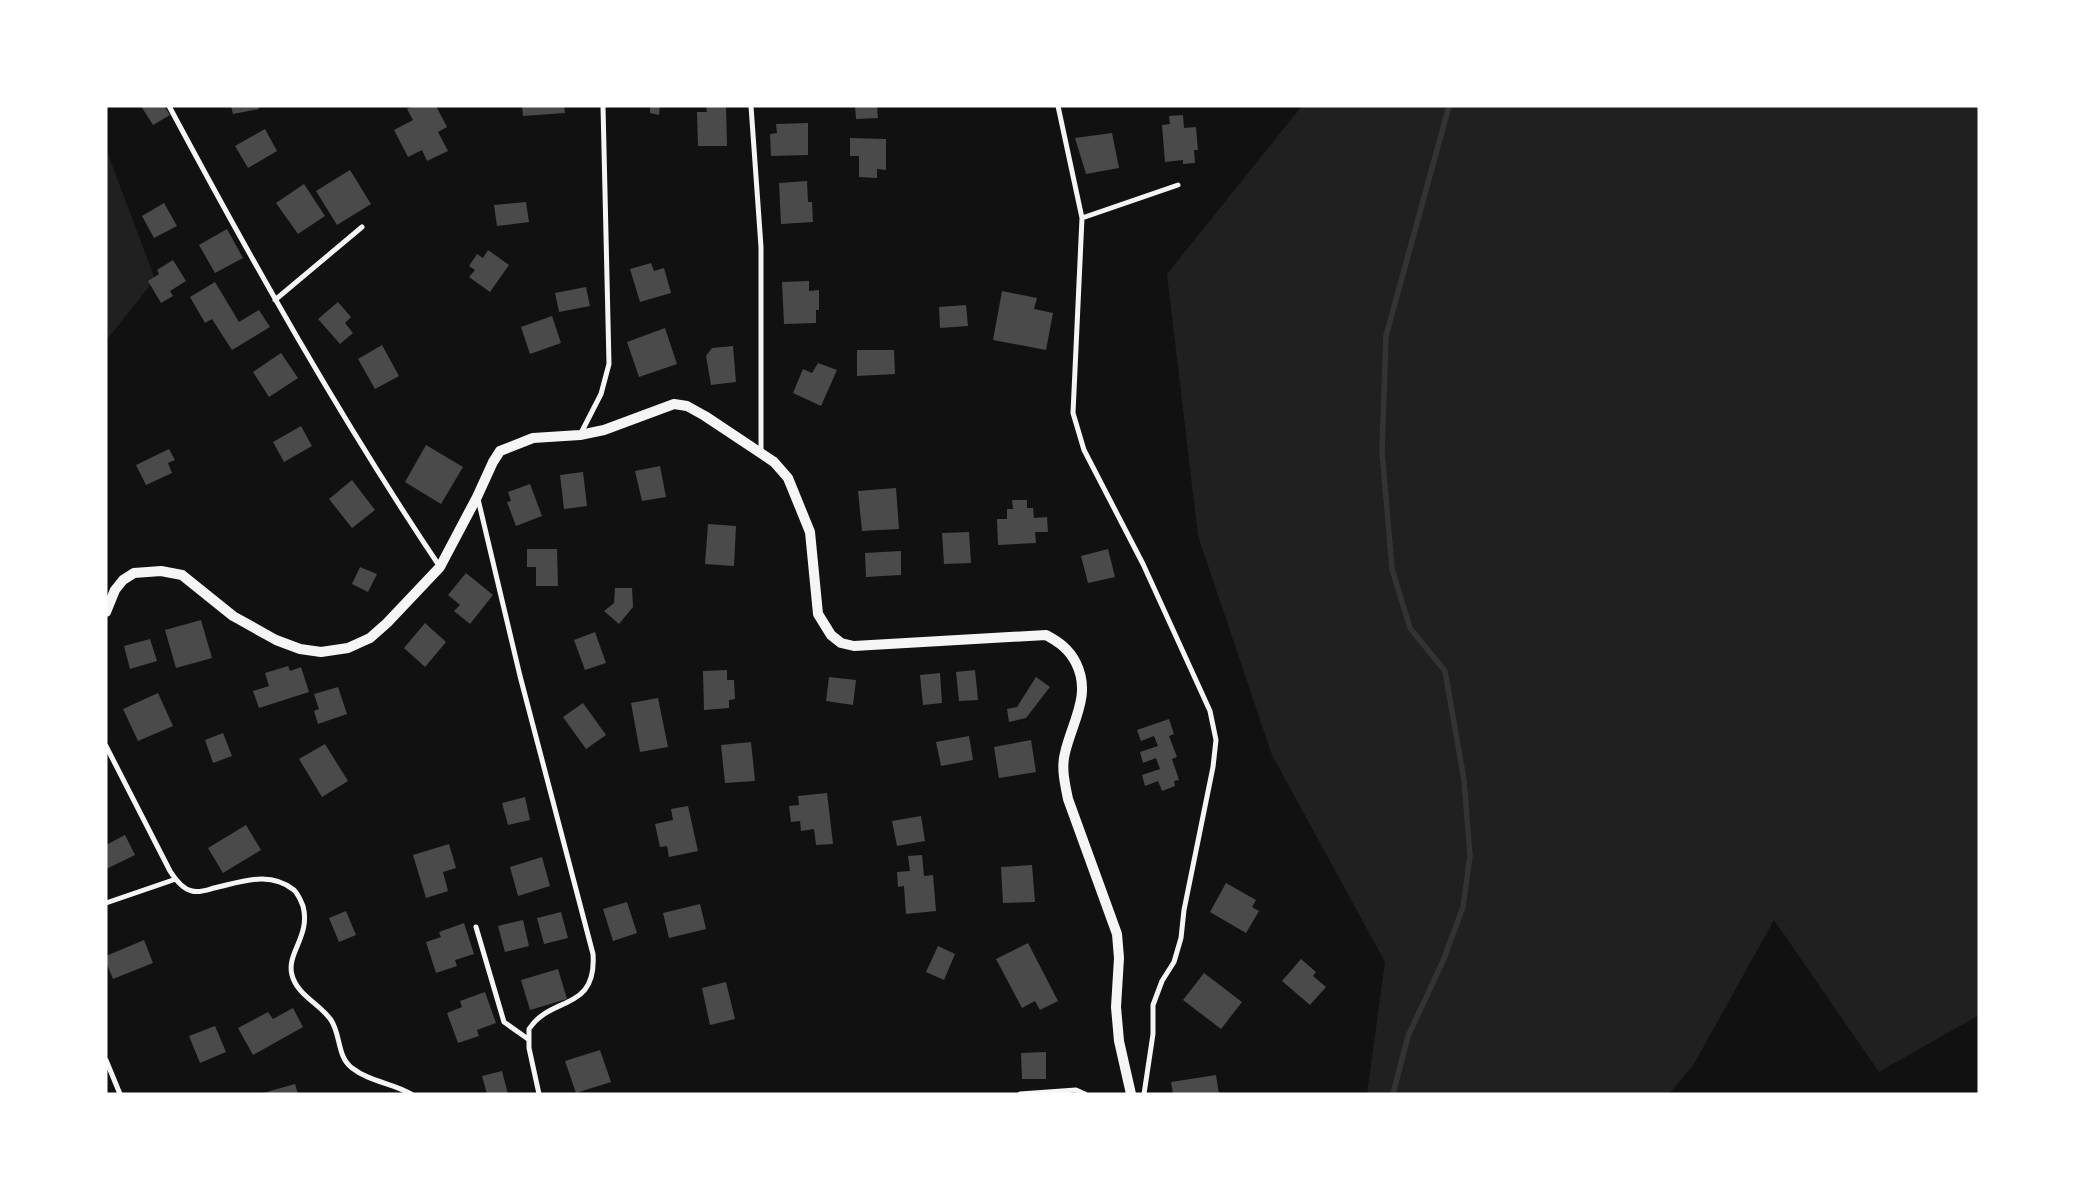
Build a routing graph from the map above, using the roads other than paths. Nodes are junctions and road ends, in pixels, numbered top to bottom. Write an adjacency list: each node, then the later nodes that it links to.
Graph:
1 (169, 106): 8 (street)
2 (603, 106): 9 (street)
3 (751, 106): 10 (street)
4 (1058, 106): 6 (street)
5 (1178, 185): 6 (street)
6 (1082, 218): 26 (street)
7 (362, 227): 8 (street)
8 (276, 300): 12 (street)
9 (580, 436): 10 (main road); 11 (main road)
10 (761, 453): 25 (main road)
11 (477, 497): 12 (main road); 18 (street)
12 (440, 566): 13 (main road)
13 (106, 612)
14 (106, 746): 15 (street)
15 (176, 880): 16 (street); 21 (street)
16 (106, 902)
17 (476, 927): 18 (street)
18 (528, 1039): 22 (street)
19 (106, 1060): 20 (street)
20 (120, 1094)
21 (411, 1094)
22 (539, 1094)
23 (1020, 1094): 24 (street)
24 (1085, 1094)
25 (1130, 1094)
26 (1144, 1094)

